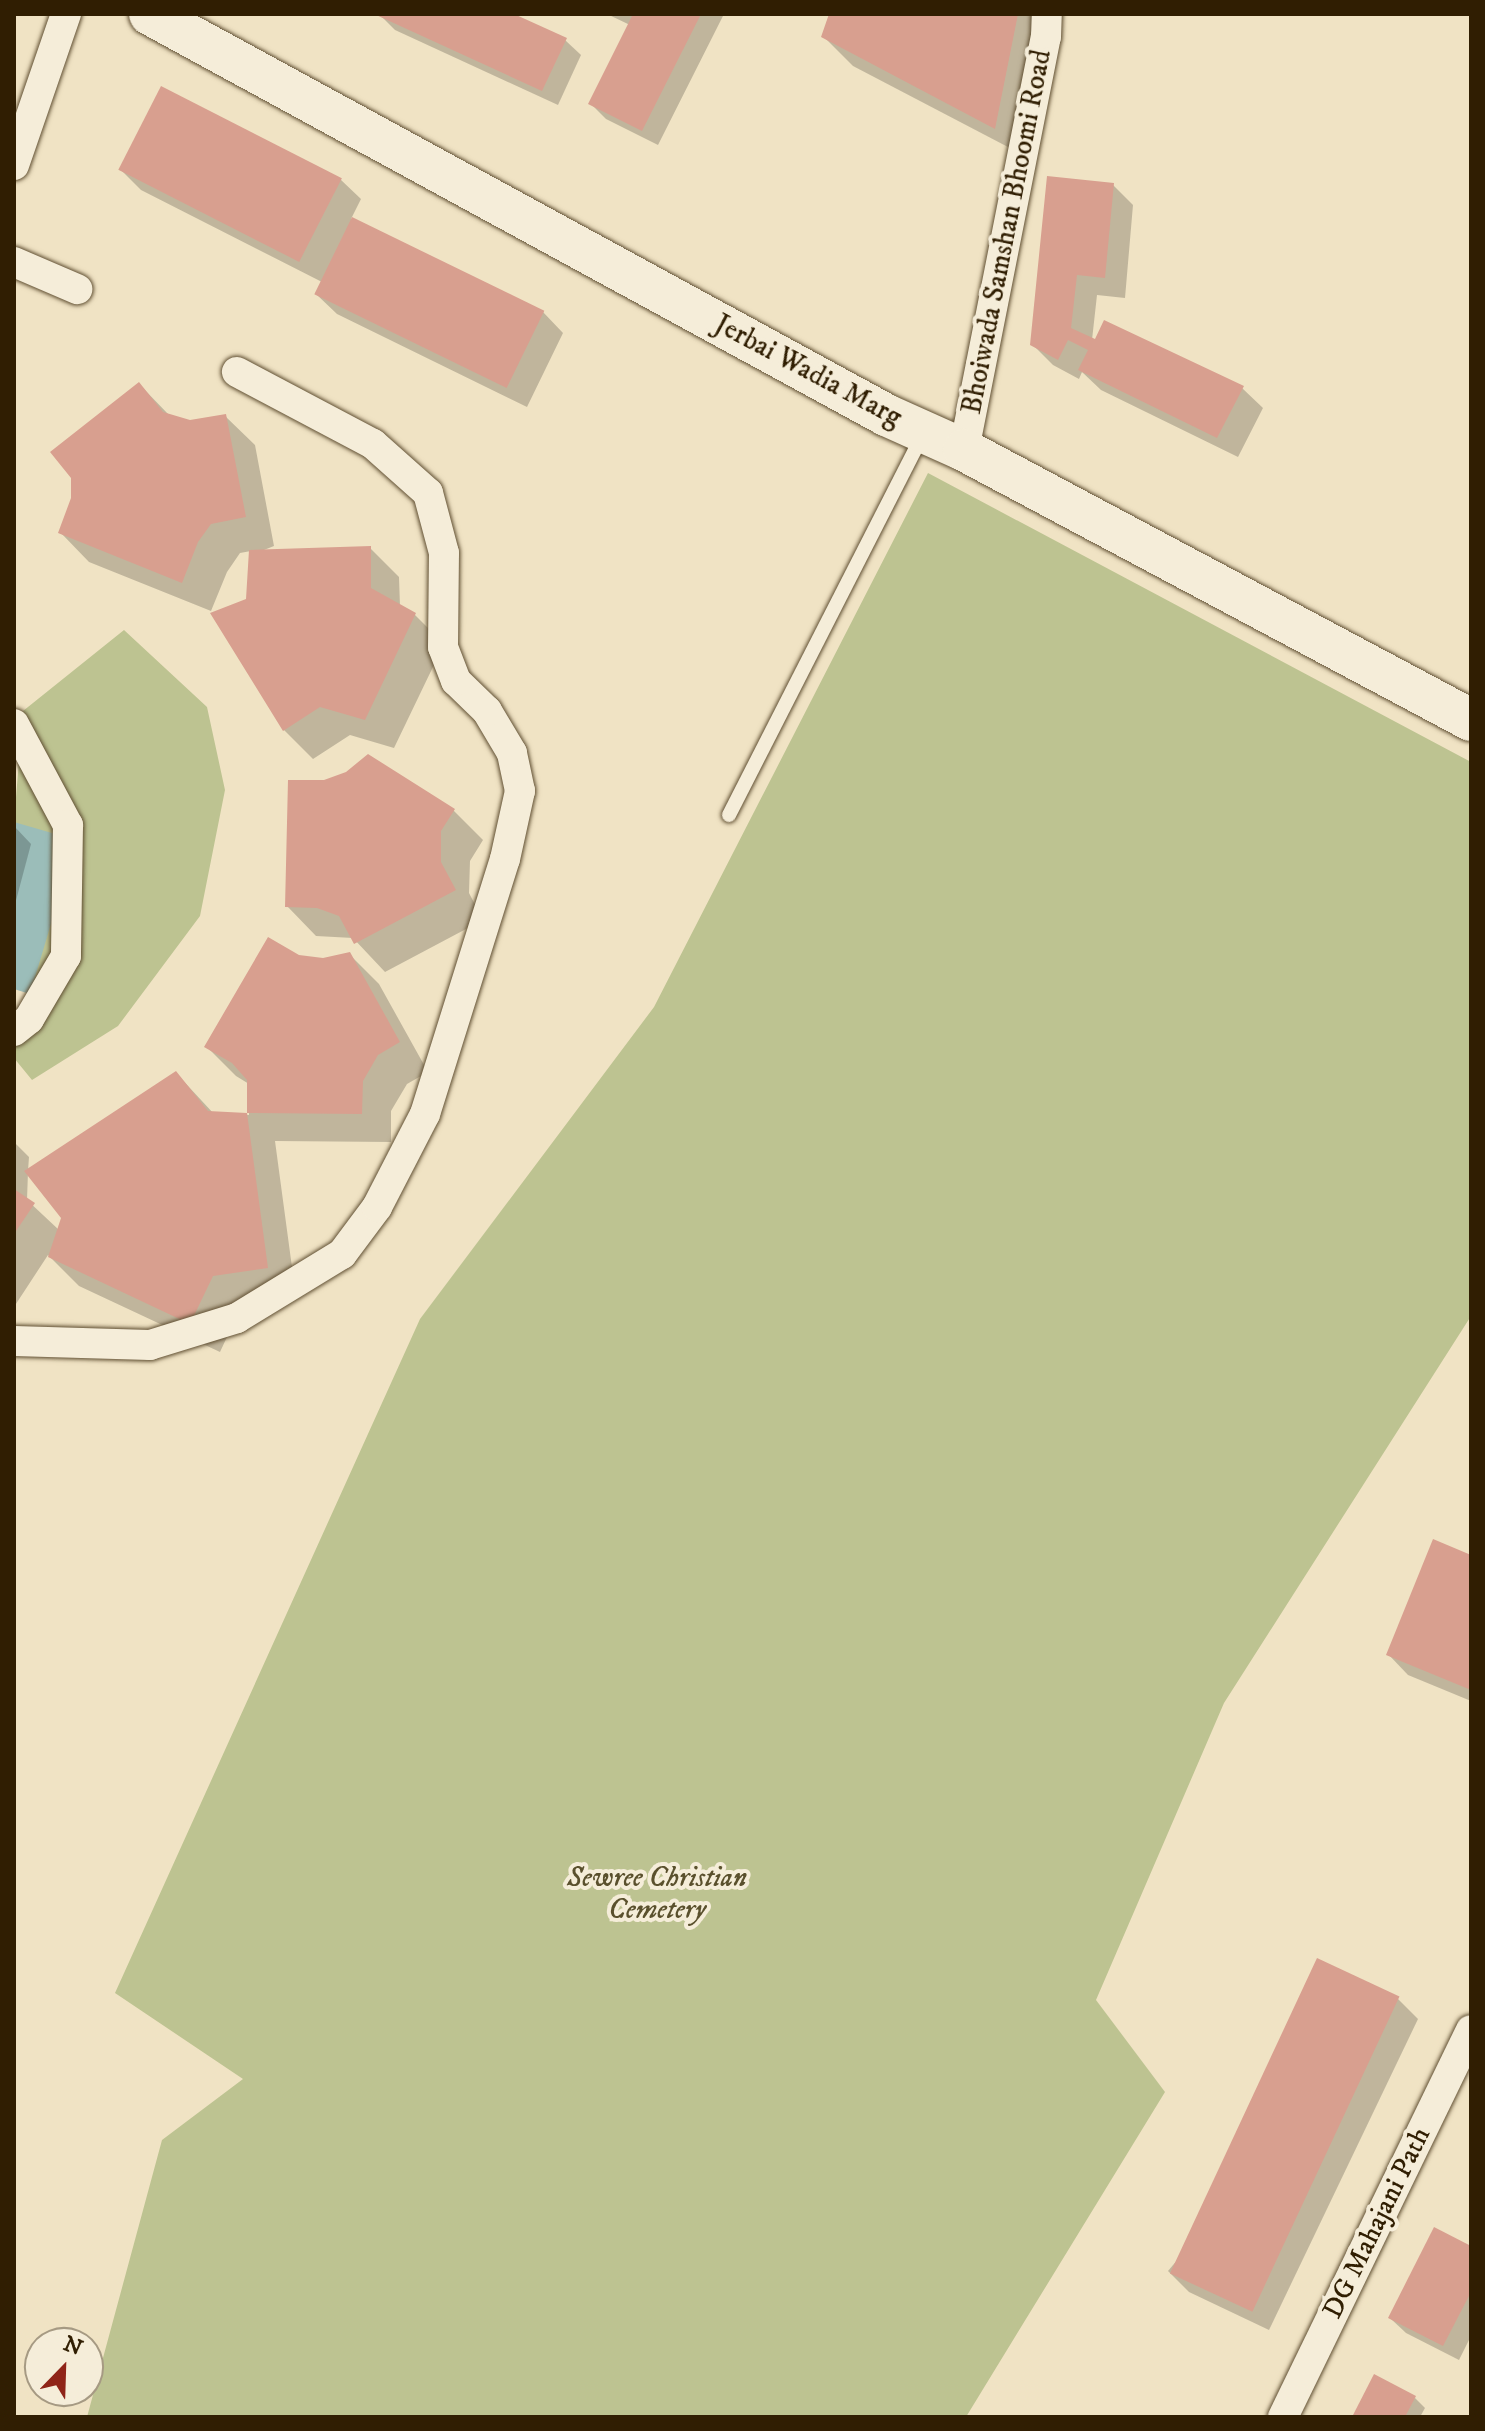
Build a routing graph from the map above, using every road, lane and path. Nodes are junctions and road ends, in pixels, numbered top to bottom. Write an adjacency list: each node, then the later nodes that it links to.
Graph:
1 (66, 14): 4 (street)
2 (150, 14): 8 (main road, Jerbai Wadia Marg)
3 (1047, 14): 9 (street, Bhoiwada Samshan Bhoomi Road)
4 (14, 165)
5 (14, 262): 6 (street)
6 (77, 289)
7 (237, 372): 14 (street)
8 (925, 432): 9 (main road, Jerbai Wadia Marg); 12 (lane)
9 (964, 450): 10 (main road, Jerbai Wadia Marg)
10 (1471, 720)
11 (14, 724): 13 (street)
12 (729, 815)
13 (14, 1031)
14 (14, 1341)
15 (1471, 2030): 16 (street, DG Mahajani Path)
16 (1283, 2417)

